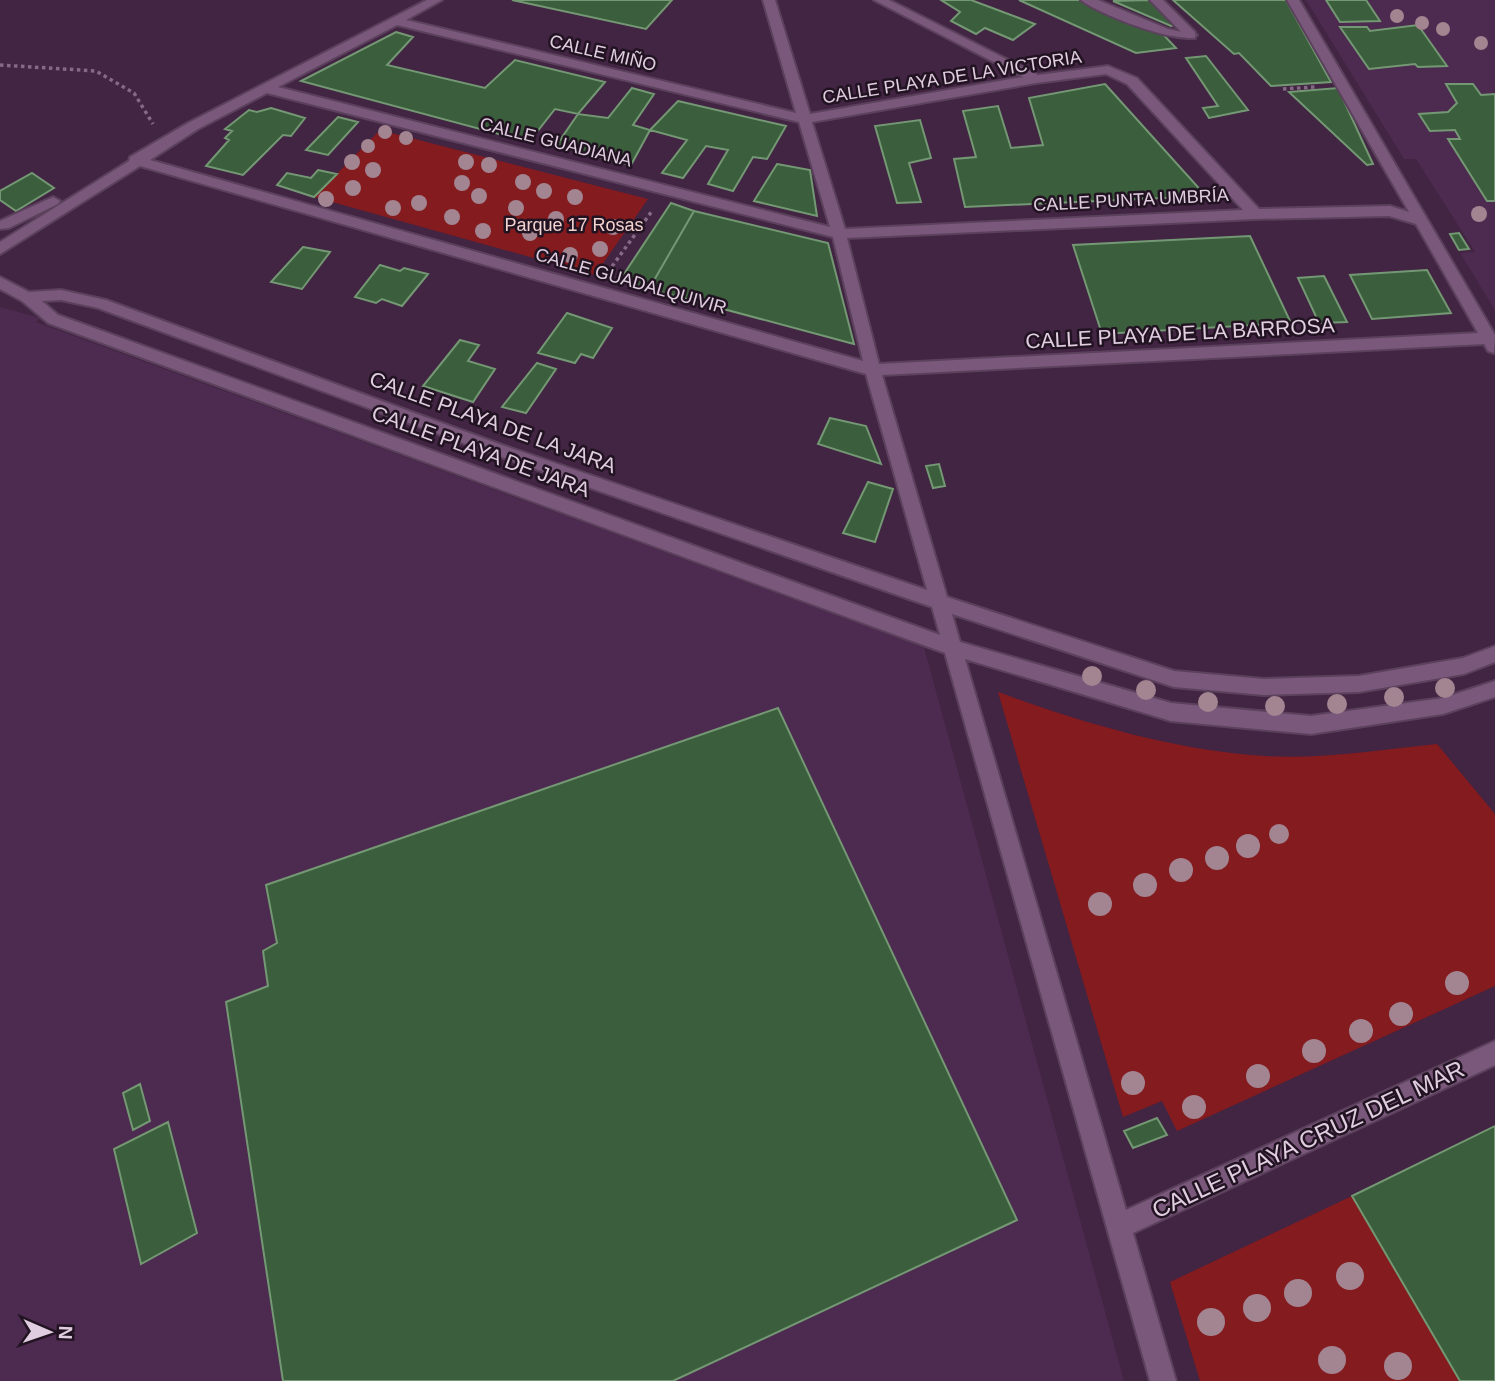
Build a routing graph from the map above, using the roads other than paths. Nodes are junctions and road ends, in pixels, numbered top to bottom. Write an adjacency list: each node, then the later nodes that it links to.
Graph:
1 (436, 0): 7 (street)
2 (769, 0): 10 (street)
3 (880, 0): 8 (street)
4 (1087, 0): 5 (street)
5 (1156, 0)
6 (1293, 0): 13 (street)
7 (394, 22): 9 (street); 10 (street, CALLE MIÑO)
8 (1036, 79): 10 (street, CALLE PLAYA DE LA VICTORIA); 12 (street, CALLE PLAYA DE LA VICTORIA)
9 (265, 88): 11 (street); 15 (street, CALLE GUADIANA)
10 (804, 119): 15 (street)
11 (135, 160): 14 (street); 16 (street); 20 (street, CALLE GUADALQUIVIR)
12 (1255, 214): 13 (street, CALLE PUNTA UMBRÍA); 15 (street, CALLE PUNTA UMBRÍA)
13 (1424, 222): 19 (street)
14 (5, 225)
15 (839, 234): 20 (street)
16 (0, 249)
17 (0, 282): 18 (street, CALLE PLAYA DE JARA)
18 (27, 297): 21 (street, CALLE PLAYA DE LA JARA); 22 (street, CALLE PLAYA DE JARA)
19 (1492, 344): 20 (street, CALLE PLAYA DE LA BARROSA)
20 (873, 370): 21 (street)
21 (942, 603): 22 (street); 23 (street)
22 (954, 648): 24 (street, CALLE PLAYA DE JARA); 26 (street)
23 (1495, 654)
24 (1495, 688)
25 (1495, 1053): 26 (street, CALLE PLAYA CRUZ DEL MAR)
26 (1120, 1226): 27 (street)
27 (1163, 1381)

